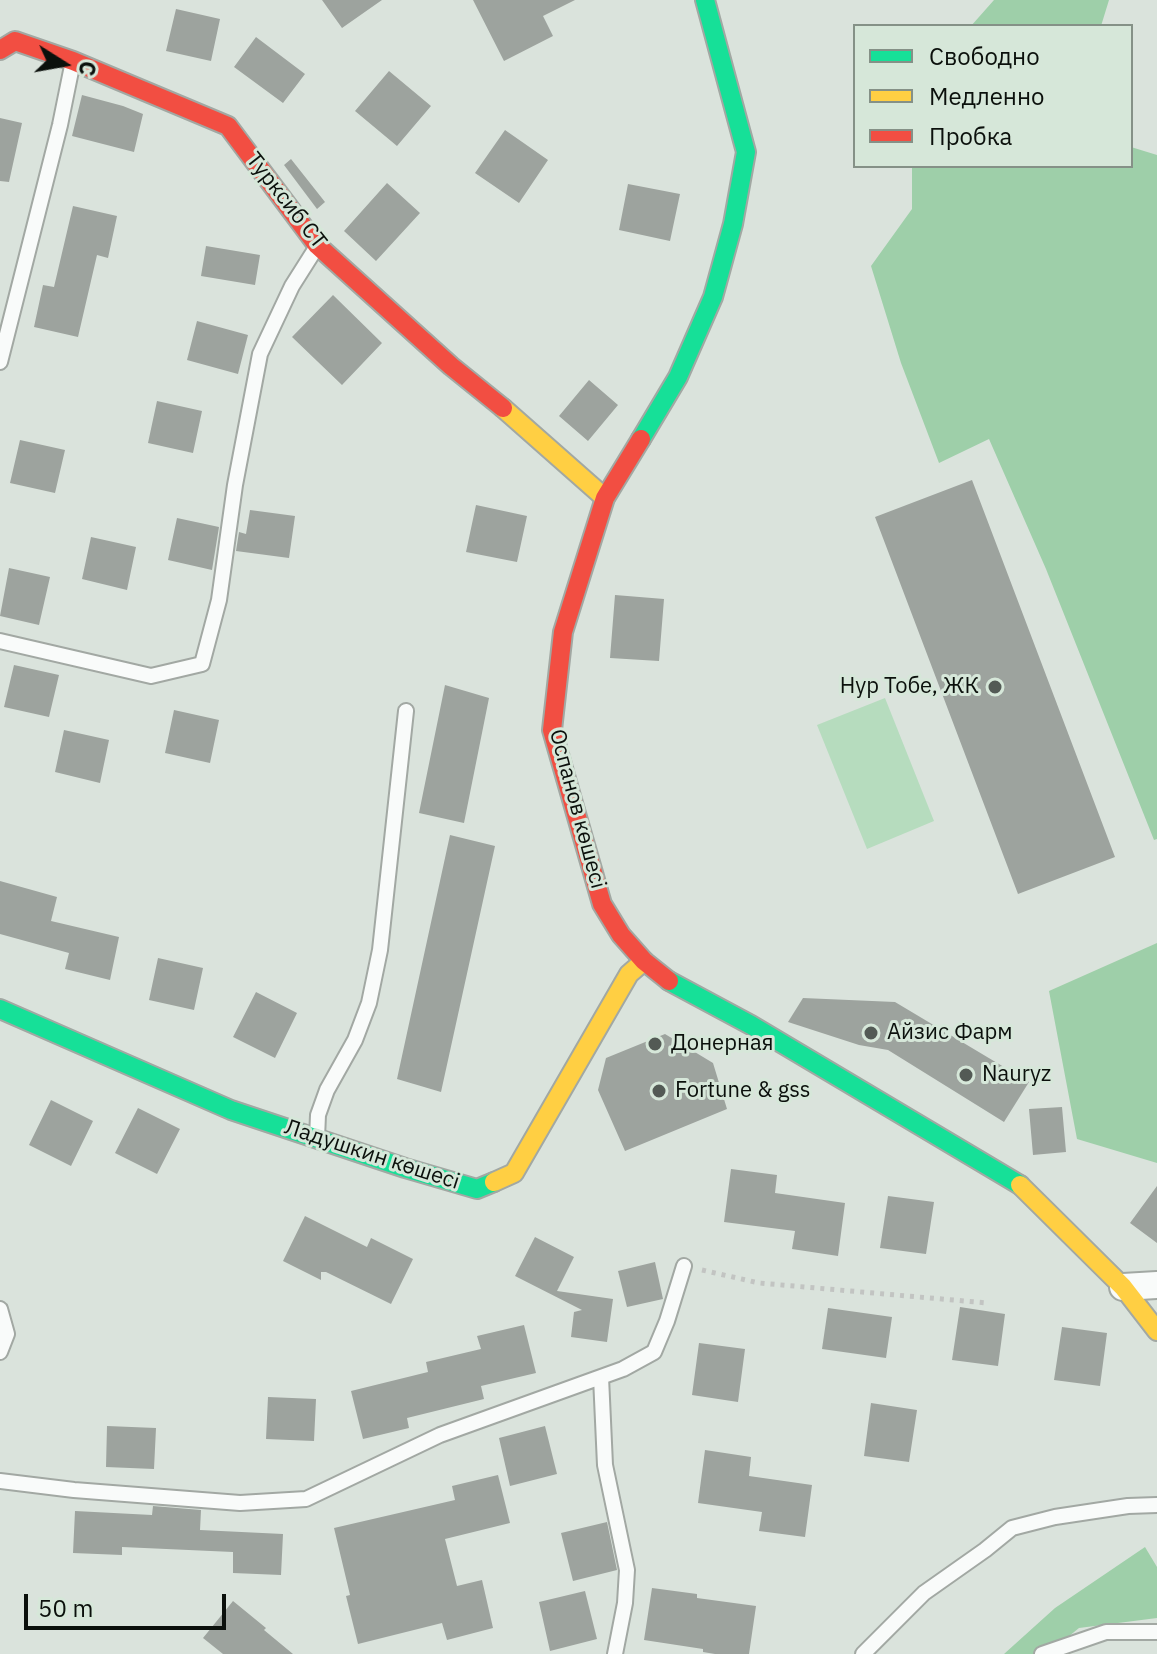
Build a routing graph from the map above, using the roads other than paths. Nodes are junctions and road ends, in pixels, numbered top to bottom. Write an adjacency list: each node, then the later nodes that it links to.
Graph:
1 (705, 0): 6 (street, Оспанов көшесі)
2 (0, 50): 3 (street, Турксиб СТ)
3 (73, 61): 4 (street, Турксиб СТ); 5 (lane)
4 (317, 245): 6 (street, Турксиб СТ); 7 (lane)
5 (0, 362)
6 (605, 498): 9 (street, Оспанов көшесі)
7 (0, 641)
8 (406, 711): 11 (lane)
9 (644, 961): 11 (street, Ладушкин көшесі); 14 (street, Оспанов көшесі)
10 (0, 1009): 11 (street, Ладушкин көшесі)
11 (317, 1138)
12 (684, 1266): 18 (lane)
13 (1157, 1285): 14 (street)
14 (1123, 1287): 16 (street, Оспанов көшесі)
15 (0, 1309): 17 (lane)
16 (1157, 1331)
17 (0, 1352)
18 (601, 1377): 19 (lane); 22 (lane)
19 (0, 1481)
20 (1157, 1505): 23 (lane)
21 (1157, 1632): 24 (lane)
22 (615, 1654)
23 (863, 1654)
24 (1042, 1654)

